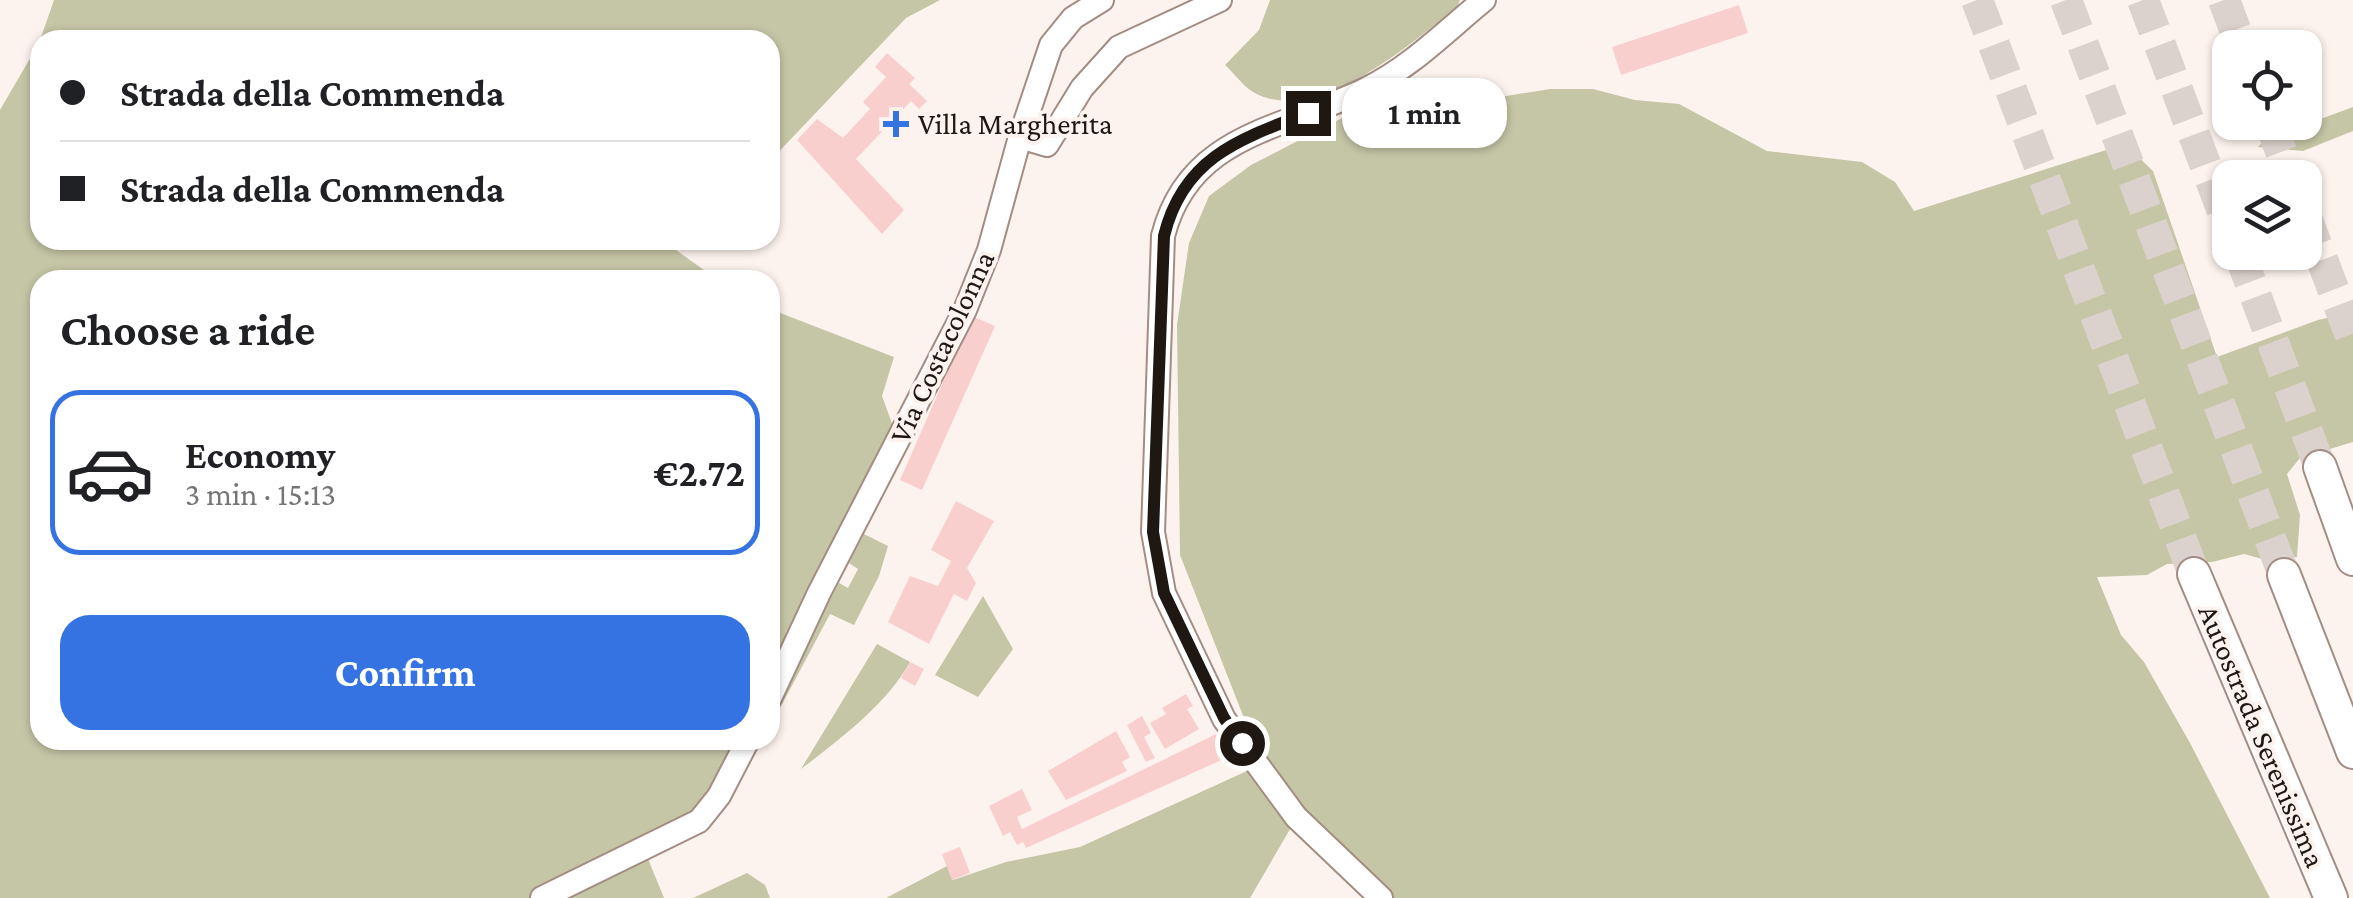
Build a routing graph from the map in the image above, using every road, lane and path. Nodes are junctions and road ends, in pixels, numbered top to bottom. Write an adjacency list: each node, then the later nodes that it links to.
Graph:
1 (1058, 0): 5 (street)
2 (1102, 0): 5 (street, Via Costacolonna)
3 (1220, 0): 6 (street)
4 (1484, 0): 15 (street)
5 (1073, 18): 6 (street, Via Costacolonna)
6 (1020, 137): 11 (street, Via Costacolonna)
7 (2320, 467): 8 (highway)
8 (2353, 558)
9 (2194, 574): 16 (highway, Autostrada Serenissima)
10 (2284, 575): 13 (highway)
11 (780, 677)
12 (743, 750): 14 (street)
13 (2353, 752)
14 (542, 898)
15 (1381, 898)
16 (2331, 898)

